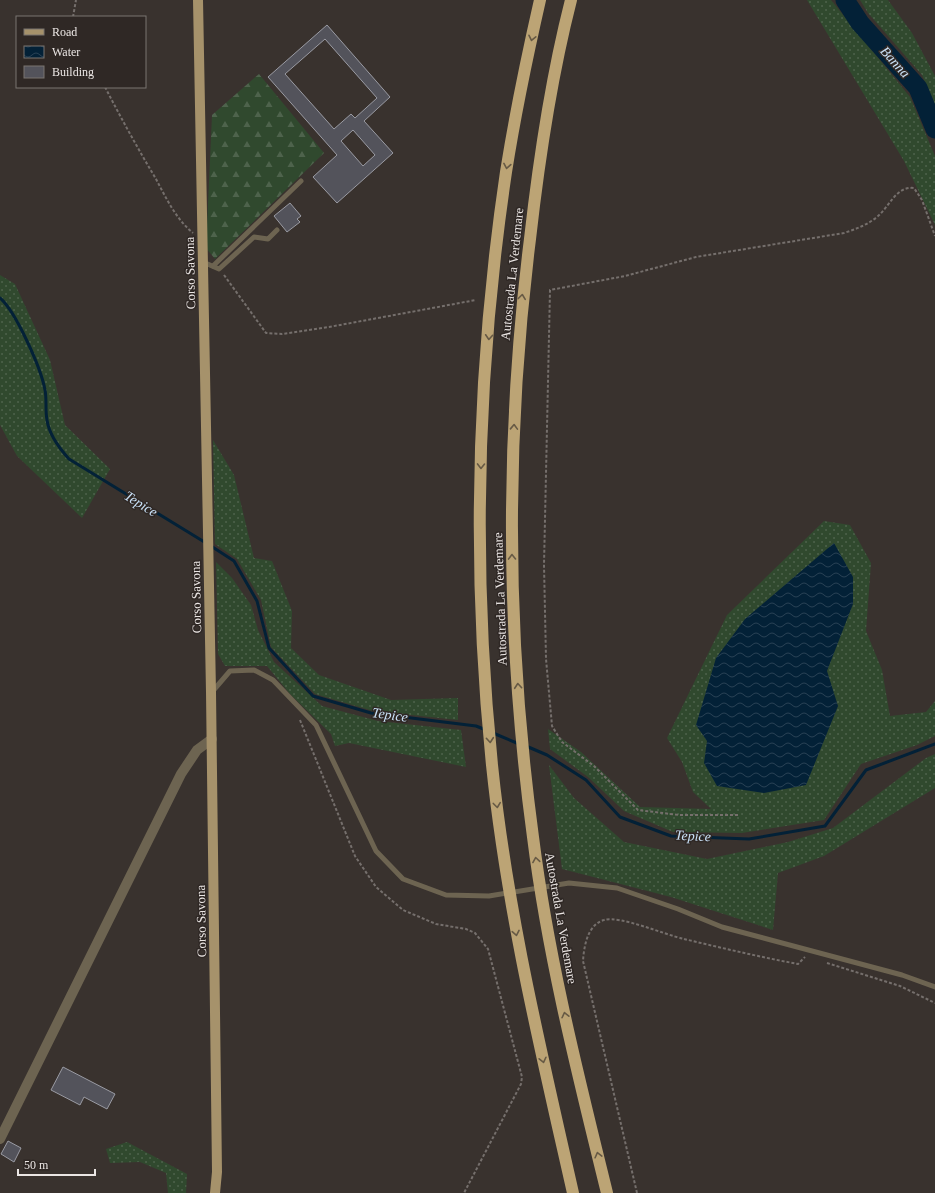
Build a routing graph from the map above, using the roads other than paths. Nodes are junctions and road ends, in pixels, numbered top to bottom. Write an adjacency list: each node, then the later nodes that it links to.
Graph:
1 (198, 0): 6 (main road, Corso Savona)
2 (540, 0): 13 (highway, Autostrada La Verdemare, one-way to 13)
3 (571, 0): 14 (highway, Autostrada La Verdemare, one-way to 3)
4 (301, 181): 7 (lane)
5 (276, 230): 7 (lane)
6 (203, 262): 7 (lane); 8 (main road, Corso Savona)
7 (213, 266)
8 (211, 692): 9 (main road, Corso Savona); 10 (lane)
9 (212, 739): 11 (street); 12 (main road, Corso Savona)
10 (935, 988)
11 (0, 1139)
12 (215, 1193)
13 (574, 1193)
14 (607, 1193)

